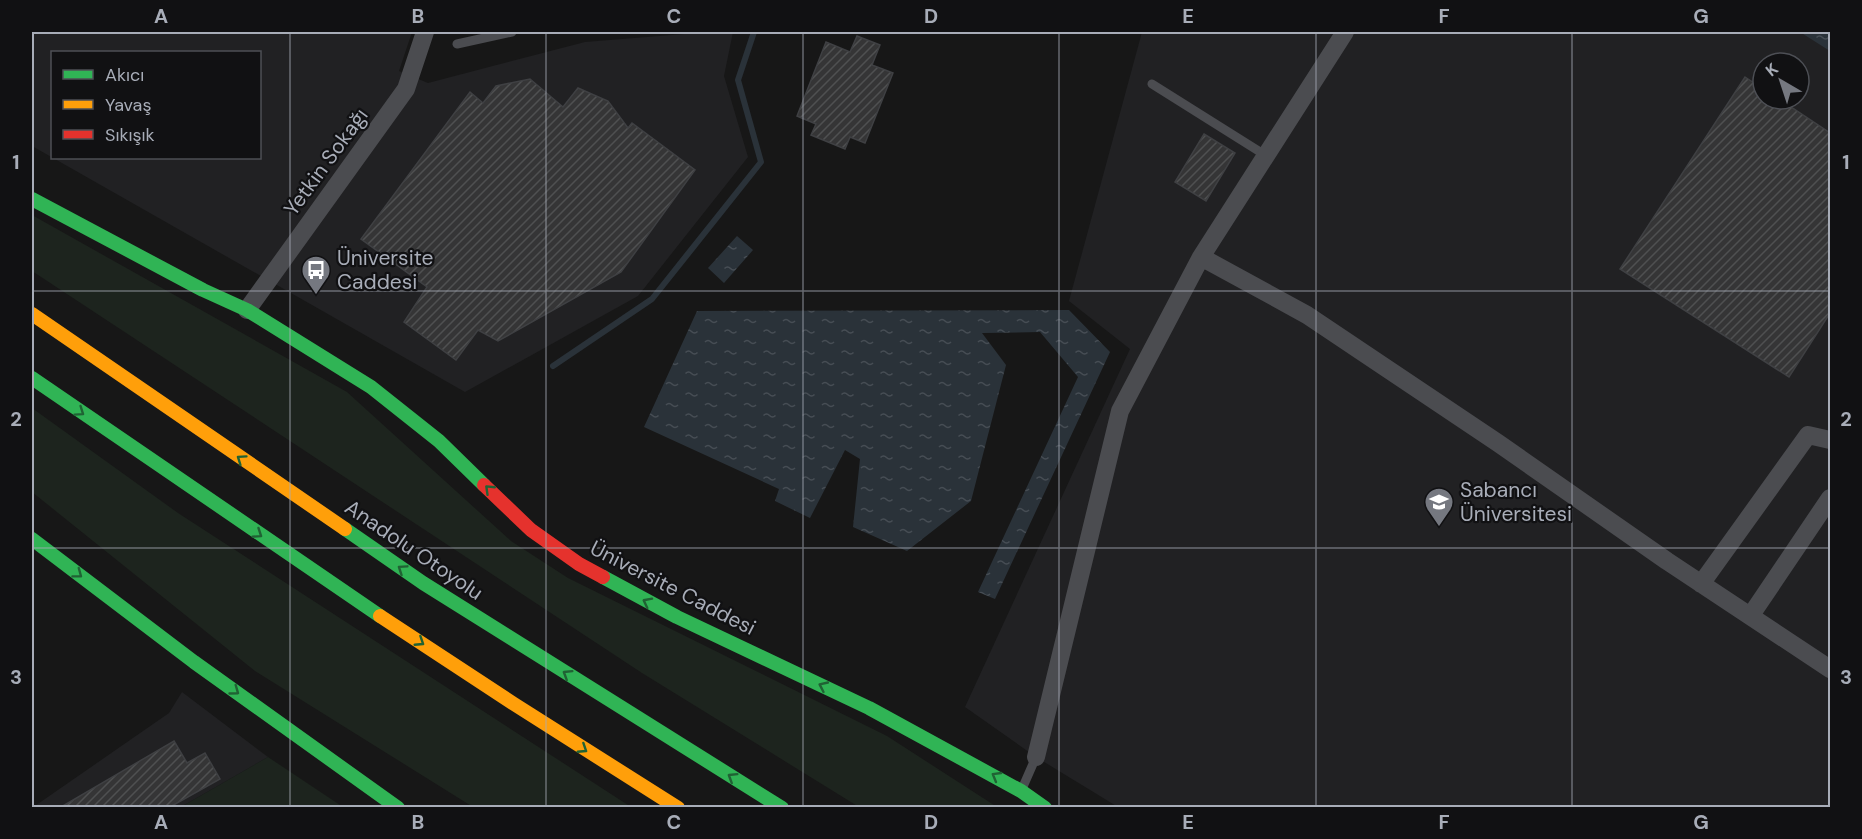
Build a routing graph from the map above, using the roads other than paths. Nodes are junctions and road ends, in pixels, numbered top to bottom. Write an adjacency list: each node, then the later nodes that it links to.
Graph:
1 (425, 32): 9 (street, Yetkin Sokağı)
2 (512, 32): 4 (lane)
3 (1345, 32): 6 (street)
4 (457, 44)
5 (1152, 84): 6 (lane)
6 (1266, 154): 8 (street)
7 (32, 198): 9 (main road, Üniversite Caddesi)
8 (1201, 257): 15 (street); 18 (street)
9 (247, 310): 19 (main road, Üniversite Caddesi, one-way to 9)
10 (32, 314): 22 (main road, Anadolu Otoyolu, one-way to 10)
11 (32, 378): 21 (main road, one-way to 21)
12 (1830, 440): 15 (street)
13 (1830, 498): 16 (street)
14 (32, 539): 20 (main road, one-way to 20)
15 (1701, 584): 16 (street)
16 (1751, 615): 17 (street)
17 (1830, 669)
18 (1036, 757): 19 (lane)
19 (1021, 791): 23 (main road, Üniversite Caddesi)
20 (398, 807)
21 (678, 807)
22 (782, 807)
23 (1045, 807)

